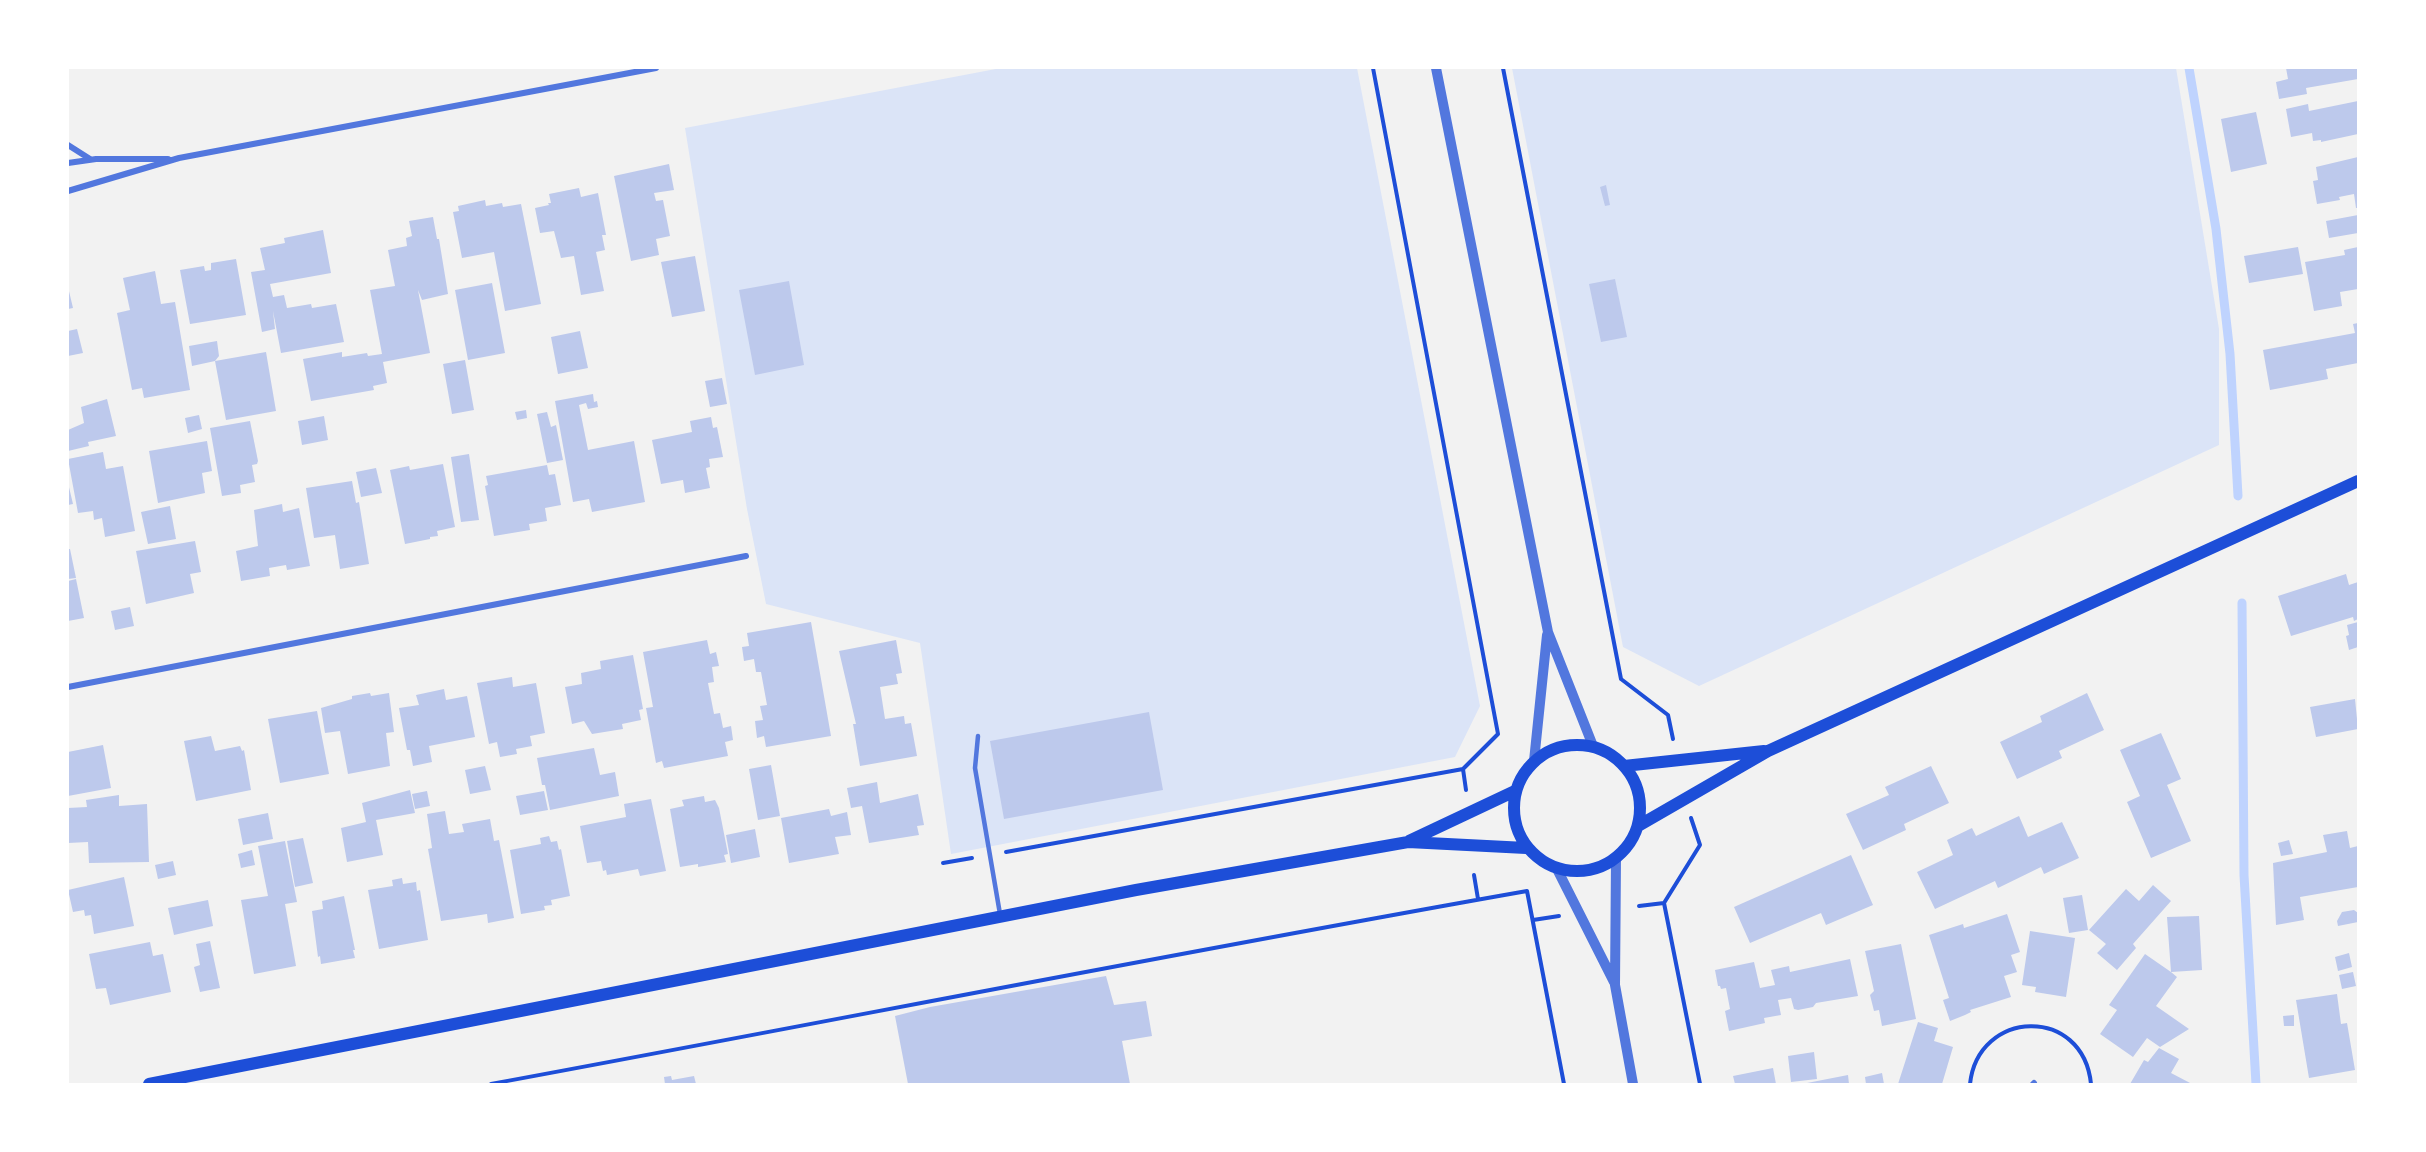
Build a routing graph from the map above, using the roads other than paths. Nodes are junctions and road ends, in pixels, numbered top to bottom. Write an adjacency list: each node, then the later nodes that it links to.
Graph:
1 (656, 68): 4 (street)
2 (1436, 68): 10 (street)
3 (68, 145): 5 (street)
4 (179, 158): 5 (street); 7 (street)
5 (92, 159): 6 (street)
6 (68, 163)
7 (68, 191)
8 (2358, 481): 14 (main road)
9 (746, 556): 11 (street)
10 (1548, 632): 13 (street); 15 (street)
11 (68, 687)
12 (978, 735): 23 (lane)
13 (1593, 746): 15 (main road); 16 (main road)
14 (1768, 750): 16 (main road); 18 (main road)
15 (1534, 761): 17 (main road)
16 (1624, 766): 18 (main road)
17 (1515, 791): 19 (main road); 20 (main road)
18 (1638, 826): 21 (main road)
19 (1407, 842): 20 (main road); 23 (main road)
20 (1526, 848): 22 (main road)
21 (1616, 859): 22 (main road); 24 (street)
22 (1557, 869): 24 (street)
23 (1000, 917): 25 (main road)
24 (1615, 985): 26 (street)
25 (149, 1084)
26 (1633, 1084)

